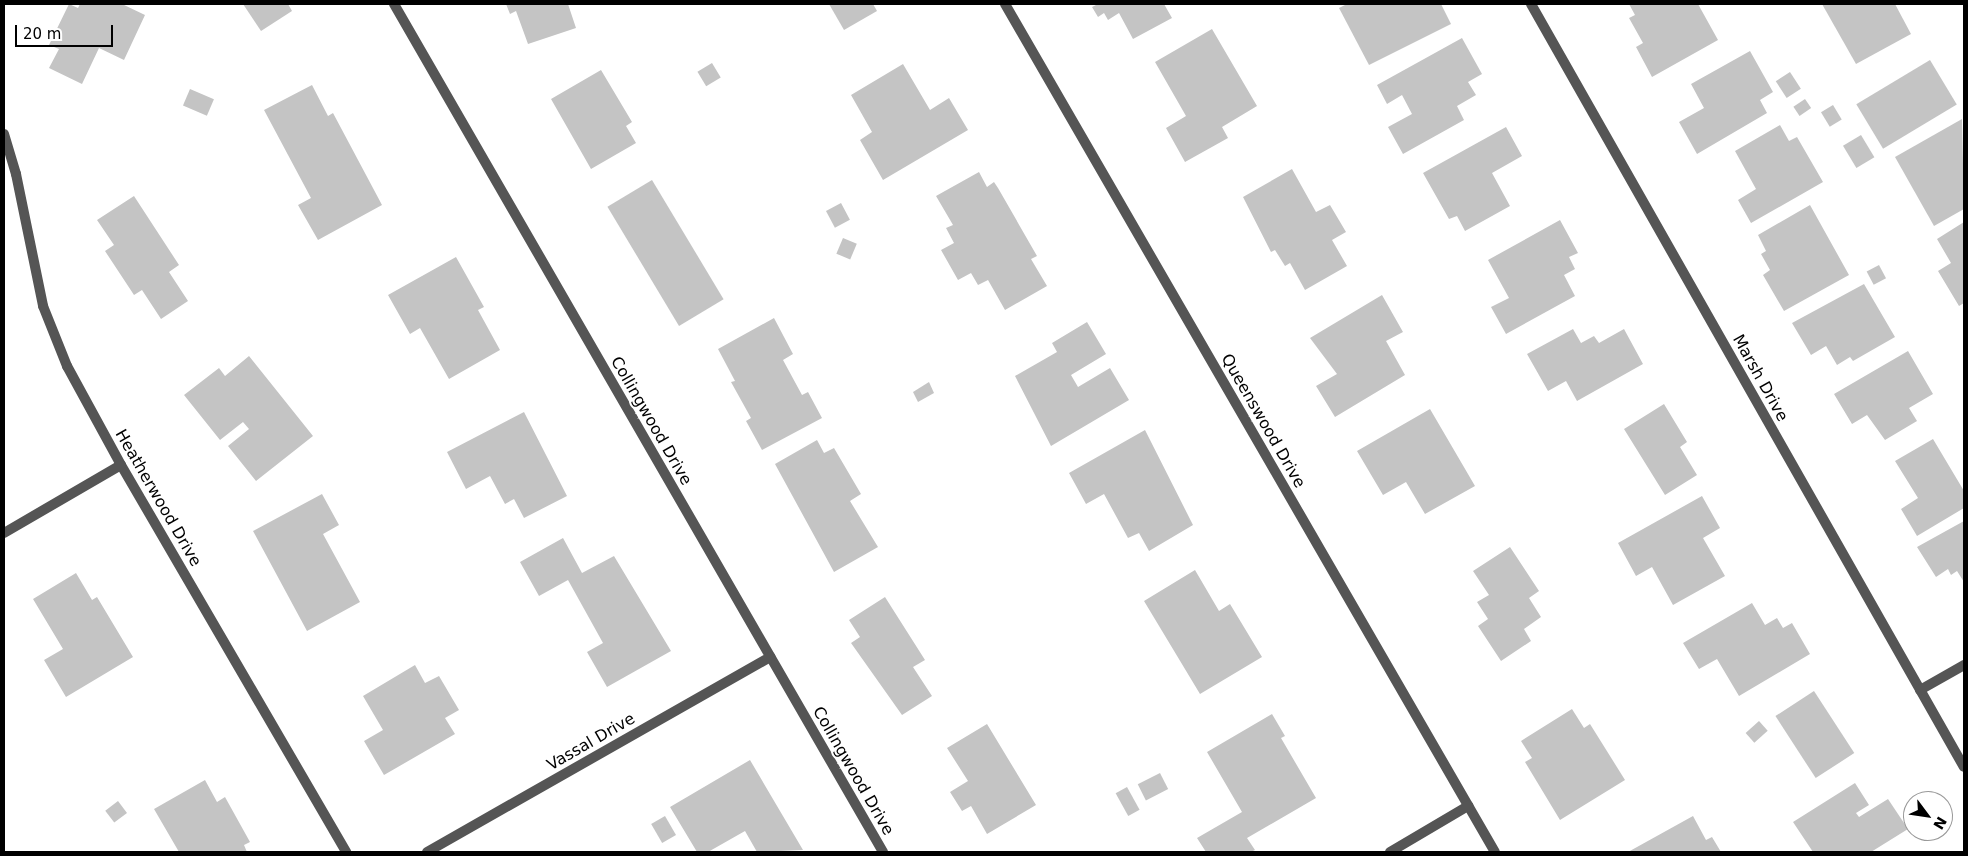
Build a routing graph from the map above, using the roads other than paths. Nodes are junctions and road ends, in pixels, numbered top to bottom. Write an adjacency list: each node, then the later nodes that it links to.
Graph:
1 (394, 4): 7 (street, Collingwood Drive)
2 (1005, 4): 11 (street, Queenswood Drive)
3 (1531, 4): 9 (street, Marsh Drive)
4 (4, 134): 5 (street, Heatherwood Drive)
5 (121, 466): 6 (street); 12 (street, Heatherwood Drive)
6 (4, 533)
7 (770, 657): 13 (street, Vassal Drive); 14 (street, Collingwood Drive)
8 (1964, 664): 9 (street)
9 (1920, 690): 10 (street, Marsh Drive)
10 (1964, 767)
11 (1468, 806): 15 (street); 16 (street, Queenswood Drive)
12 (346, 852)
13 (427, 852)
14 (883, 852)
15 (1390, 852)
16 (1495, 852)

